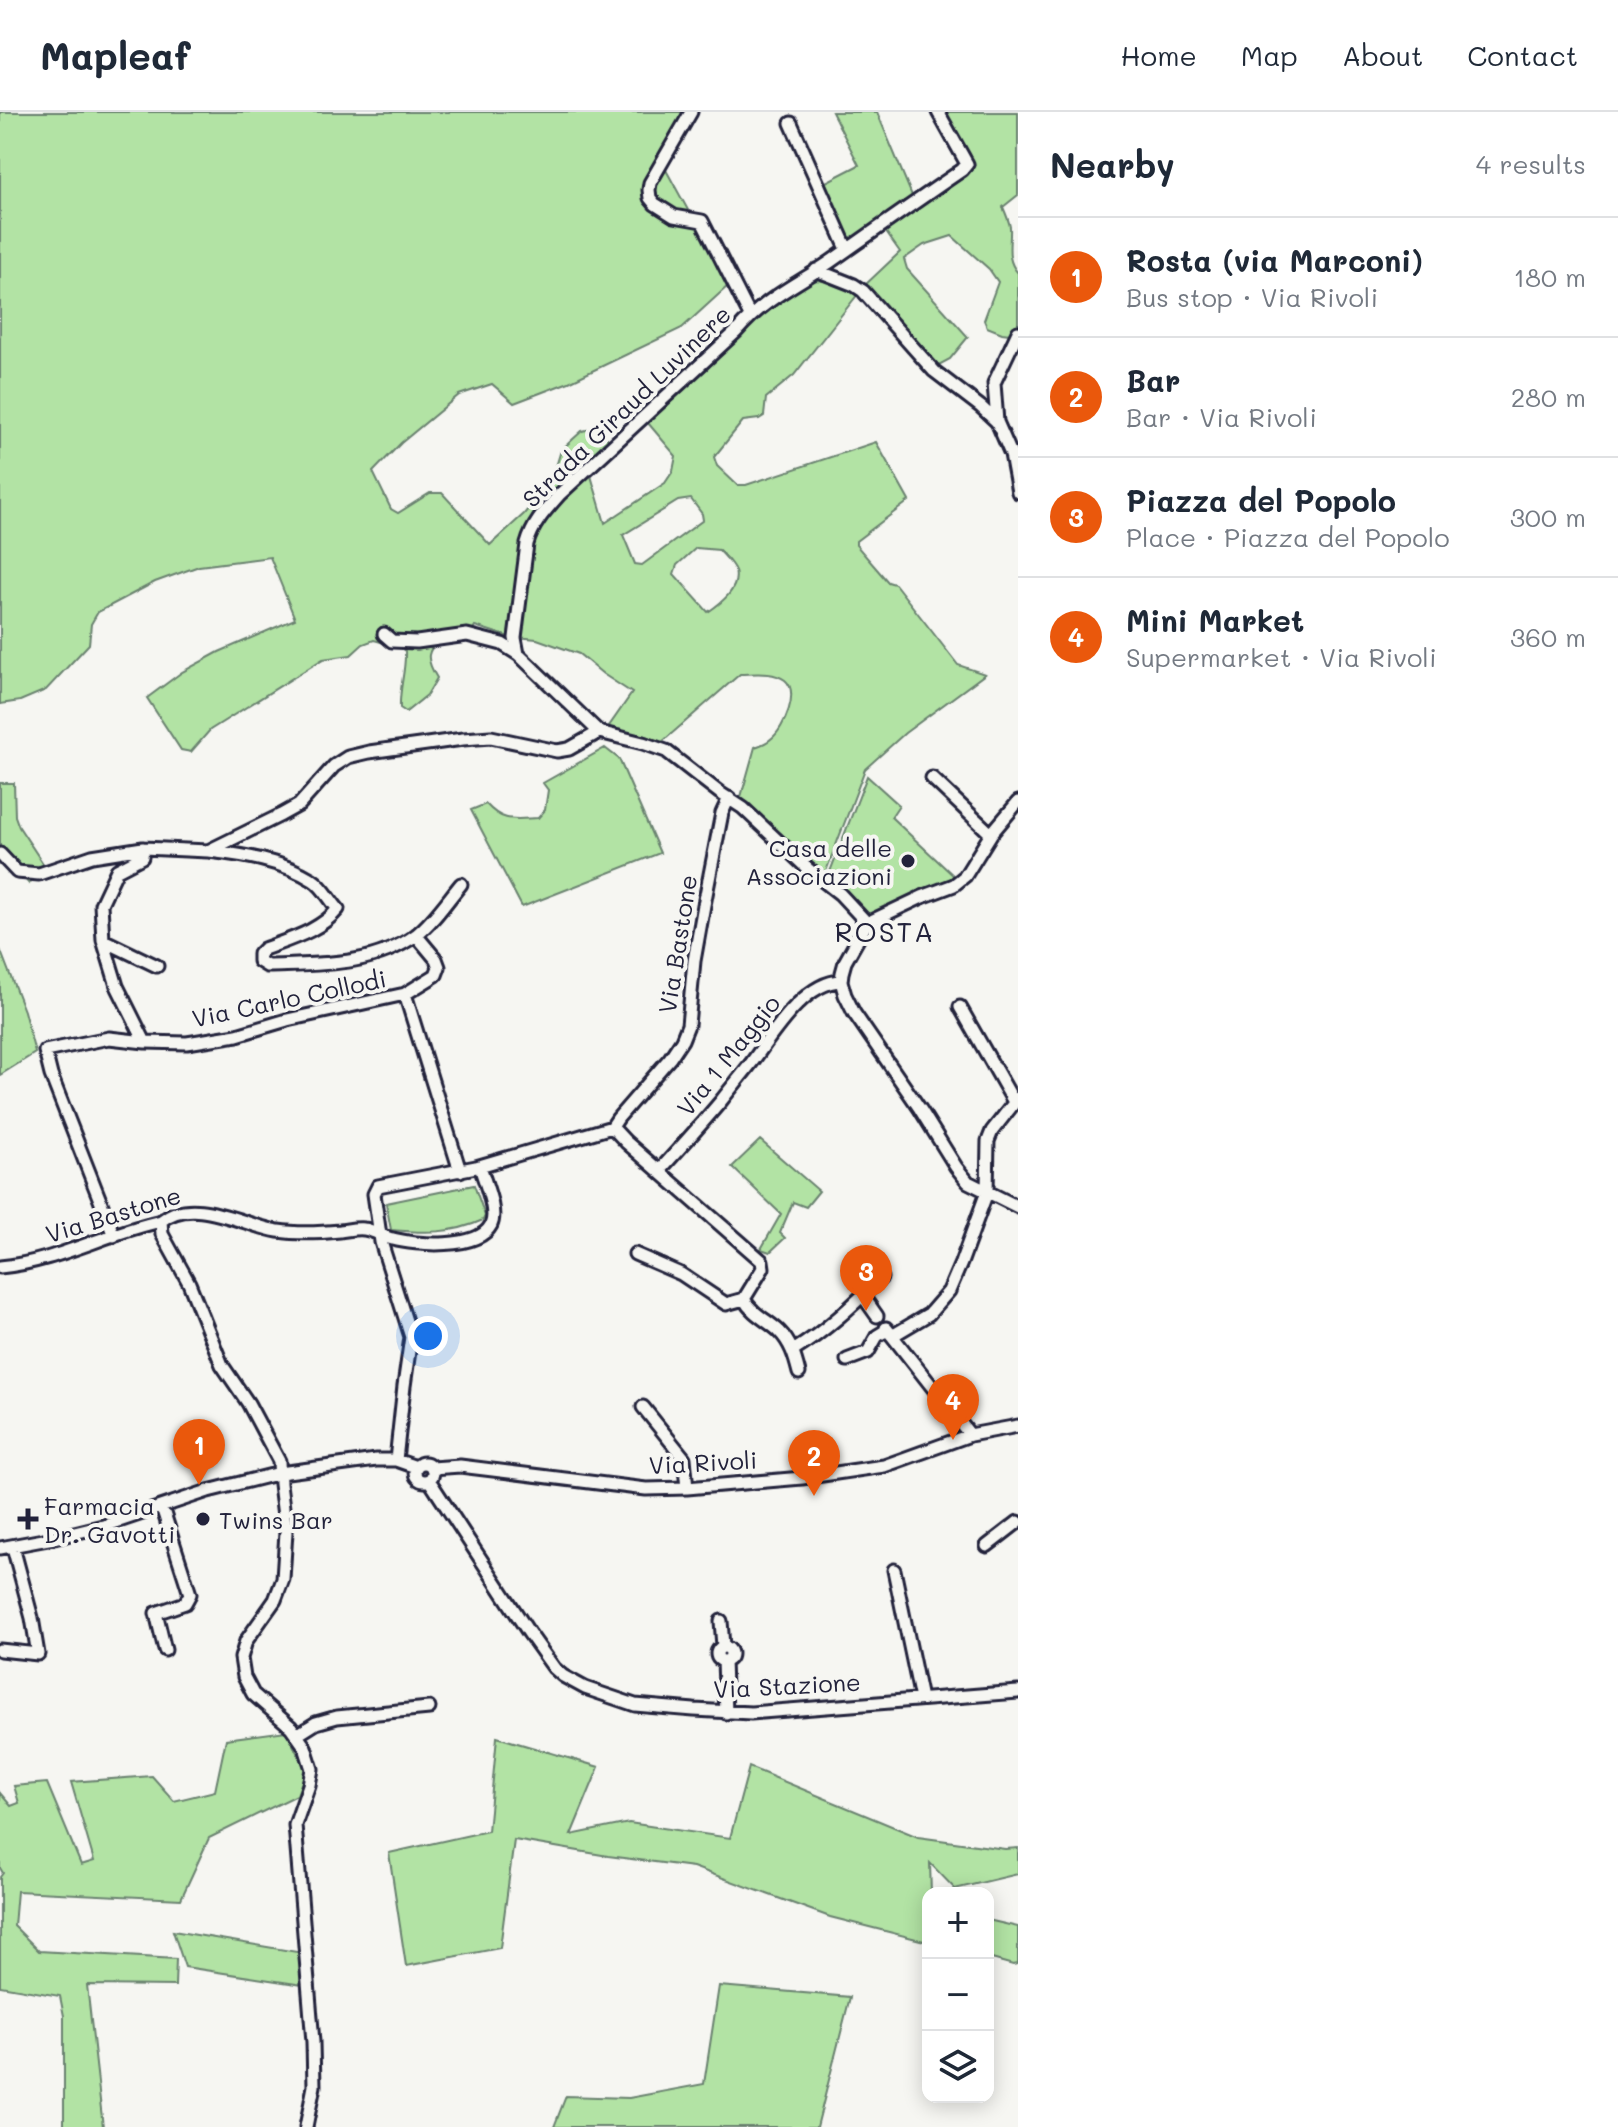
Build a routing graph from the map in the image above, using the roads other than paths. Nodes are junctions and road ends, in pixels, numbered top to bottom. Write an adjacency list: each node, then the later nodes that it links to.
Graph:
1 (691, 112): 6 (street)
2 (938, 112): 4 (street, Strada Giraud Luvinere)
3 (791, 123): 4 (street)
4 (847, 249): 5 (street, Strada Giraud Luvinere)
5 (816, 270): 6 (street, Strada Giraud Luvinere); 8 (street)
6 (750, 316): 11 (street, Strada Giraud Luvinere)
7 (1018, 332): 8 (street)
8 (997, 422): 9 (street)
9 (1018, 492)
10 (384, 634): 11 (street)
11 (518, 654): 12 (street)
12 (599, 732): 14 (street); 18 (street)
13 (932, 778): 16 (street)
14 (729, 798): 21 (street); 30 (street, Via Bastone)
15 (1018, 802): 16 (street)
16 (991, 834): 21 (street)
17 (143, 848): 18 (street); 19 (street); 23 (street)
18 (208, 851): 22 (street)
19 (0, 854)
20 (461, 884): 22 (street)
21 (867, 923): 25 (street)
22 (416, 935): 26 (street, Via Carlo Collodi)
23 (103, 940): 24 (street); 28 (street)
24 (157, 966)
25 (841, 981): 33 (street, Via 1 Maggio); 34 (street)
26 (405, 994): 28 (street, Via Carlo Collodi); 32 (street)
27 (960, 1007): 29 (street)
28 (145, 1042): 38 (street, Via Carlo Collodi)
29 (1016, 1100): 34 (street)
30 (612, 1127): 31 (street); 33 (street)
31 (480, 1166): 32 (street); 37 (street, Via Bastone)
32 (460, 1171): 37 (street)
33 (659, 1171): 43 (street)
34 (987, 1192): 35 (street); 45 (street)
35 (1018, 1207)
36 (161, 1221): 37 (street, Via Bastone); 38 (street, Via Bastone); 53 (street)
37 (379, 1234): 52 (street)
38 (114, 1236): 40 (street, Via Bastone)
39 (635, 1254): 43 (street)
40 (0, 1267)
41 (881, 1278): 42 (street)
42 (863, 1296): 44 (street); 46 (street)
43 (745, 1302): 46 (street)
44 (877, 1316)
45 (888, 1332): 47 (street); 51 (street)
46 (793, 1351): 48 (street)
47 (847, 1360)
48 (799, 1373)
49 (643, 1407): 55 (street)
50 (1018, 1426): 51 (street, Via Rivoli)
51 (970, 1435): 55 (street, Via Rivoli)
52 (396, 1460): 53 (street); 54 (street, Via Stazione)
53 (280, 1473): 56 (street); 69 (street)
54 (430, 1474): 55 (street, Via Rivoli); 68 (street, Via Stazione)
55 (687, 1488)
56 (162, 1507): 59 (street); 64 (street)
57 (1018, 1522): 58 (street)
58 (987, 1546)
59 (13, 1547): 60 (street); 63 (street)
60 (0, 1548)
61 (894, 1570): 66 (street)
62 (721, 1621): 68 (street)
63 (0, 1650)
64 (165, 1650)
65 (1018, 1692): 66 (street, Via Stazione)
66 (921, 1699): 68 (street, Via Stazione)
67 (429, 1708): 69 (street)
68 (726, 1713)
69 (297, 1735): 70 (street)
70 (306, 2127)

